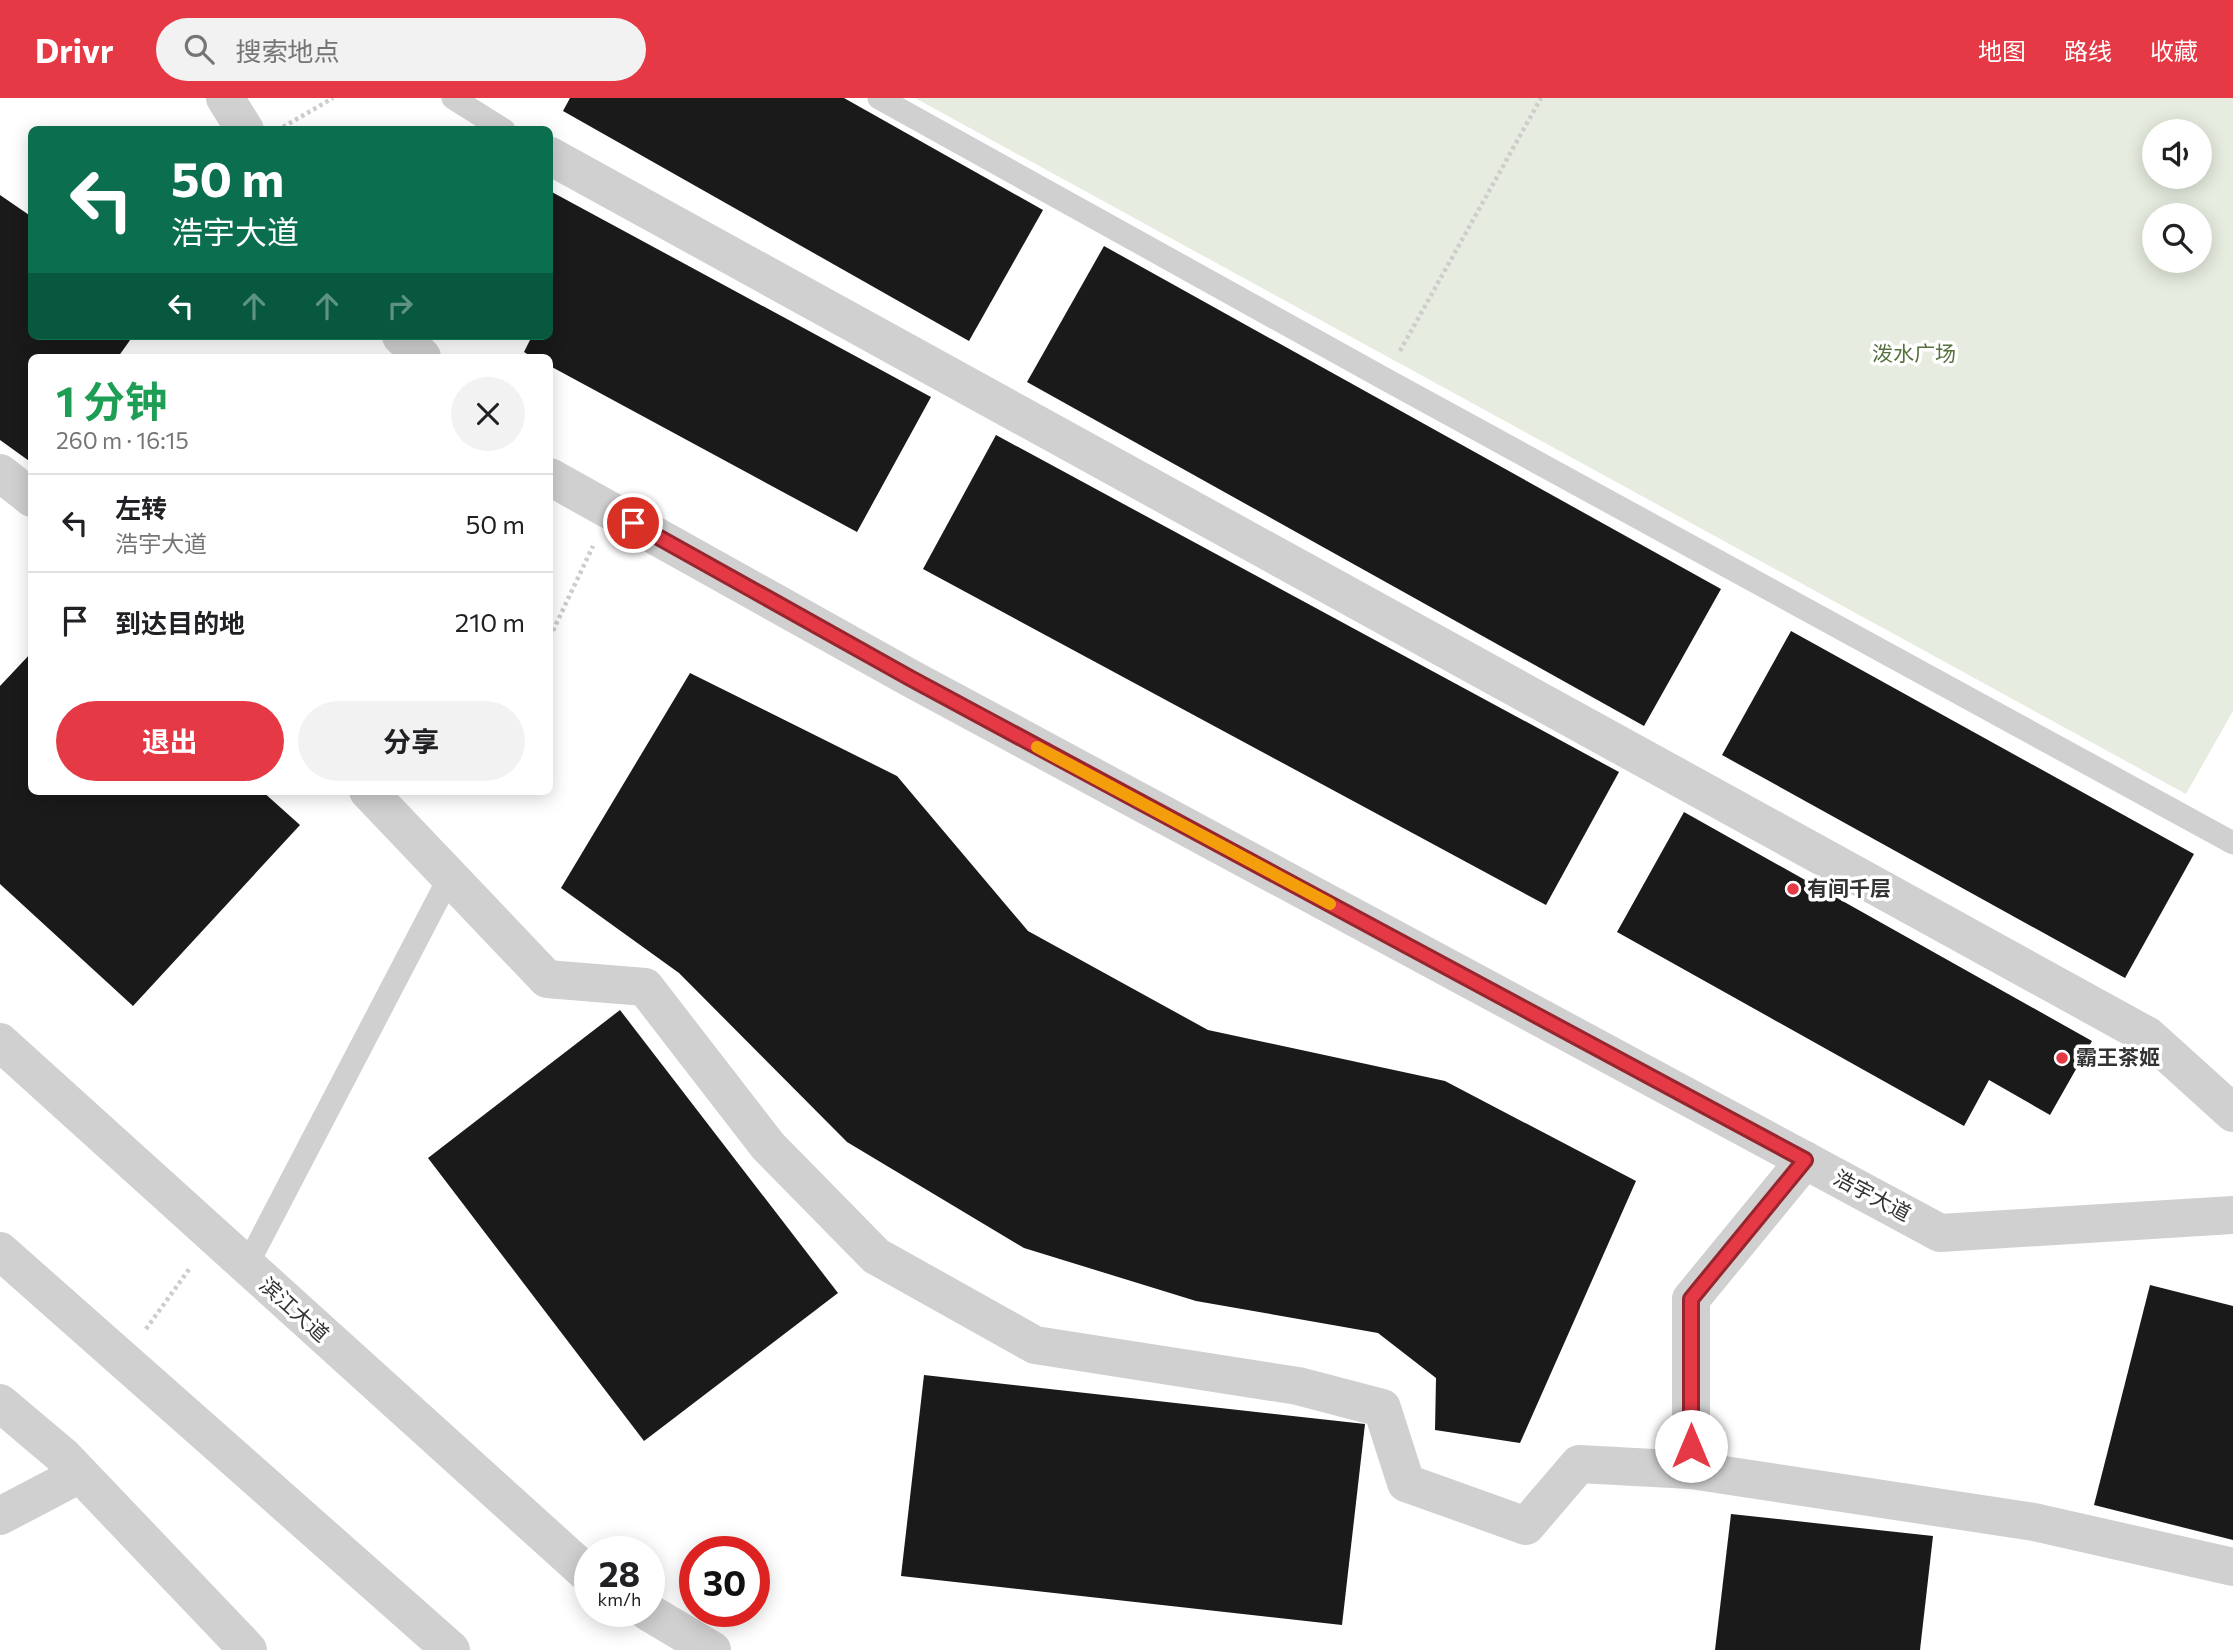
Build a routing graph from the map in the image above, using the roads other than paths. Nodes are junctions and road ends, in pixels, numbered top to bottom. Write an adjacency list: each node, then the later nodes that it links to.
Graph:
1 (225, 98): 4 (street)
2 (453, 98): 5 (lane)
3 (879, 98): 13 (lane)
4 (242, 126)
5 (498, 126)
6 (553, 158): 16 (street)
7 (405, 340): 8 (street)
8 (419, 354)
9 (0, 473): 11 (street)
10 (553, 479): 17 (street, 浩宇大道)
11 (28, 495)
12 (372, 795): 14 (street)
13 (2233, 843)
14 (450, 876): 20 (lane); 22 (street)
15 (0, 1042): 20 (street, 滨江大道)
16 (2233, 1114)
17 (1805, 1160): 18 (street, 浩宇大道); 22 (street)
18 (2233, 1215)
19 (0, 1251): 29 (street)
20 (246, 1266): 25 (street, 滨江大道)
21 (0, 1403): 23 (street)
22 (1691, 1470): 26 (street)
23 (80, 1474): 24 (street); 28 (street)
24 (0, 1516)
25 (574, 1562)
26 (2233, 1567)
27 (665, 1622): 30 (street)
28 (248, 1650)
29 (451, 1650)
30 (712, 1650)

